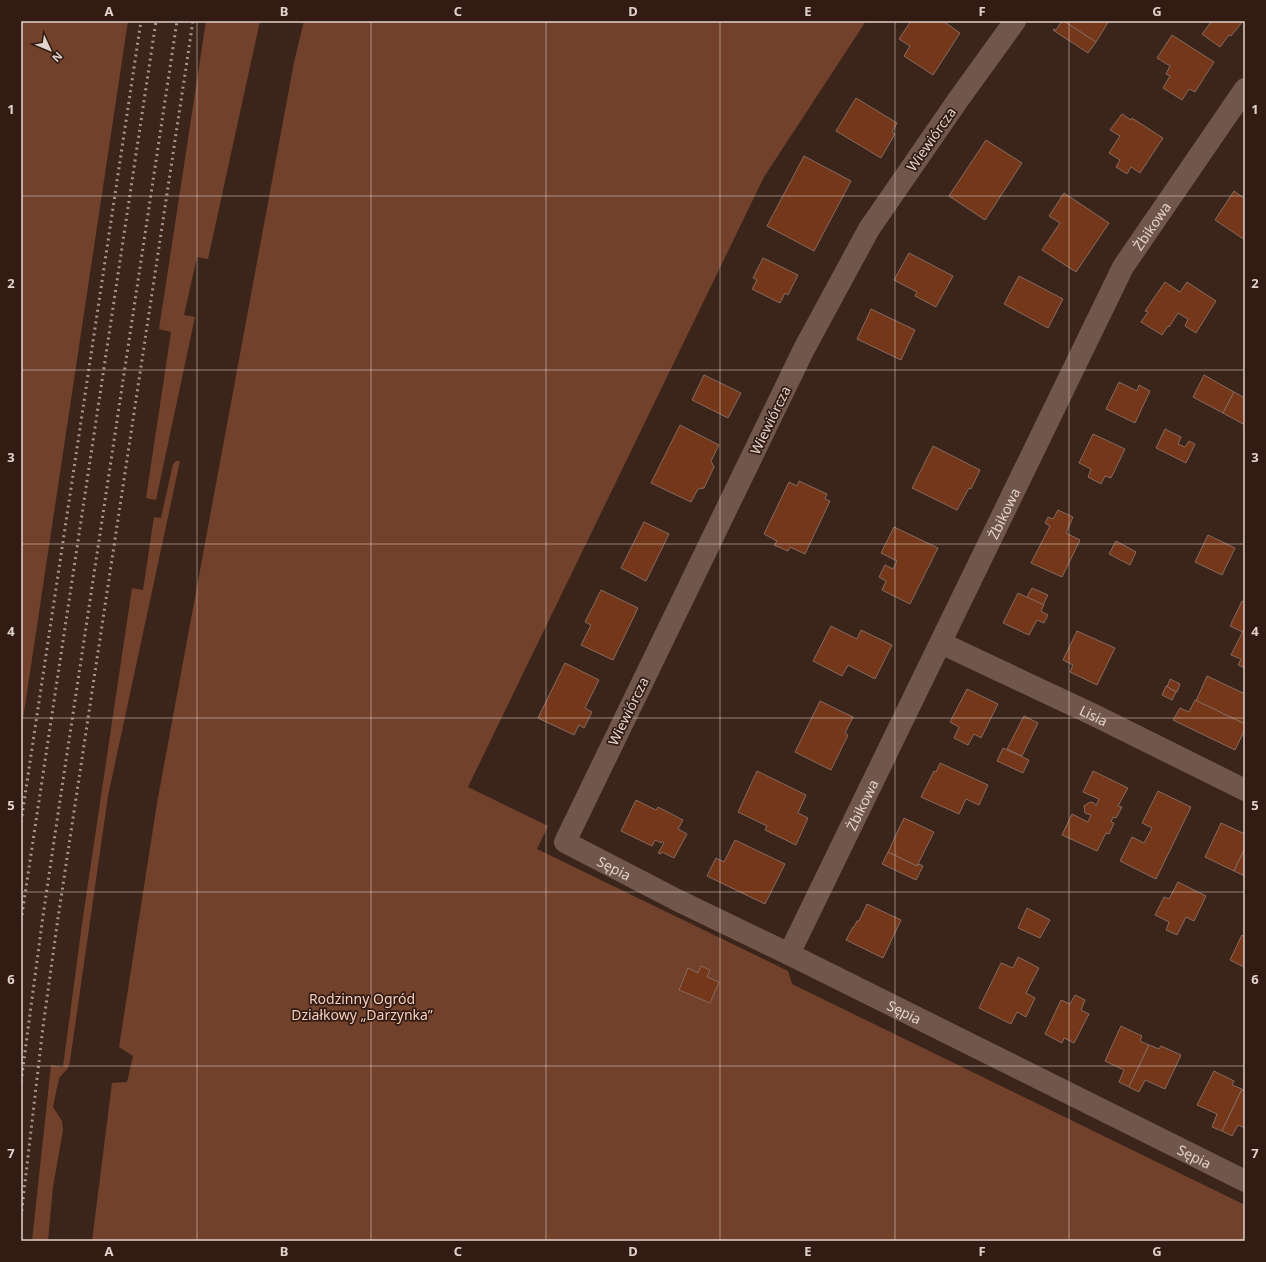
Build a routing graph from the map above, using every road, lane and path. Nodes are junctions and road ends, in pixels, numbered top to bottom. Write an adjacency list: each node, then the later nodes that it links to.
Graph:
1 (1015, 21): 5 (street, Wiewiórcza)
2 (1245, 89): 3 (street, Żbikowa)
3 (941, 643): 4 (street, Lisia); 6 (street, Żbikowa)
4 (1245, 790)
5 (565, 842): 6 (street, Sępia)
6 (789, 954): 7 (street, Sępia)
7 (1245, 1181)

